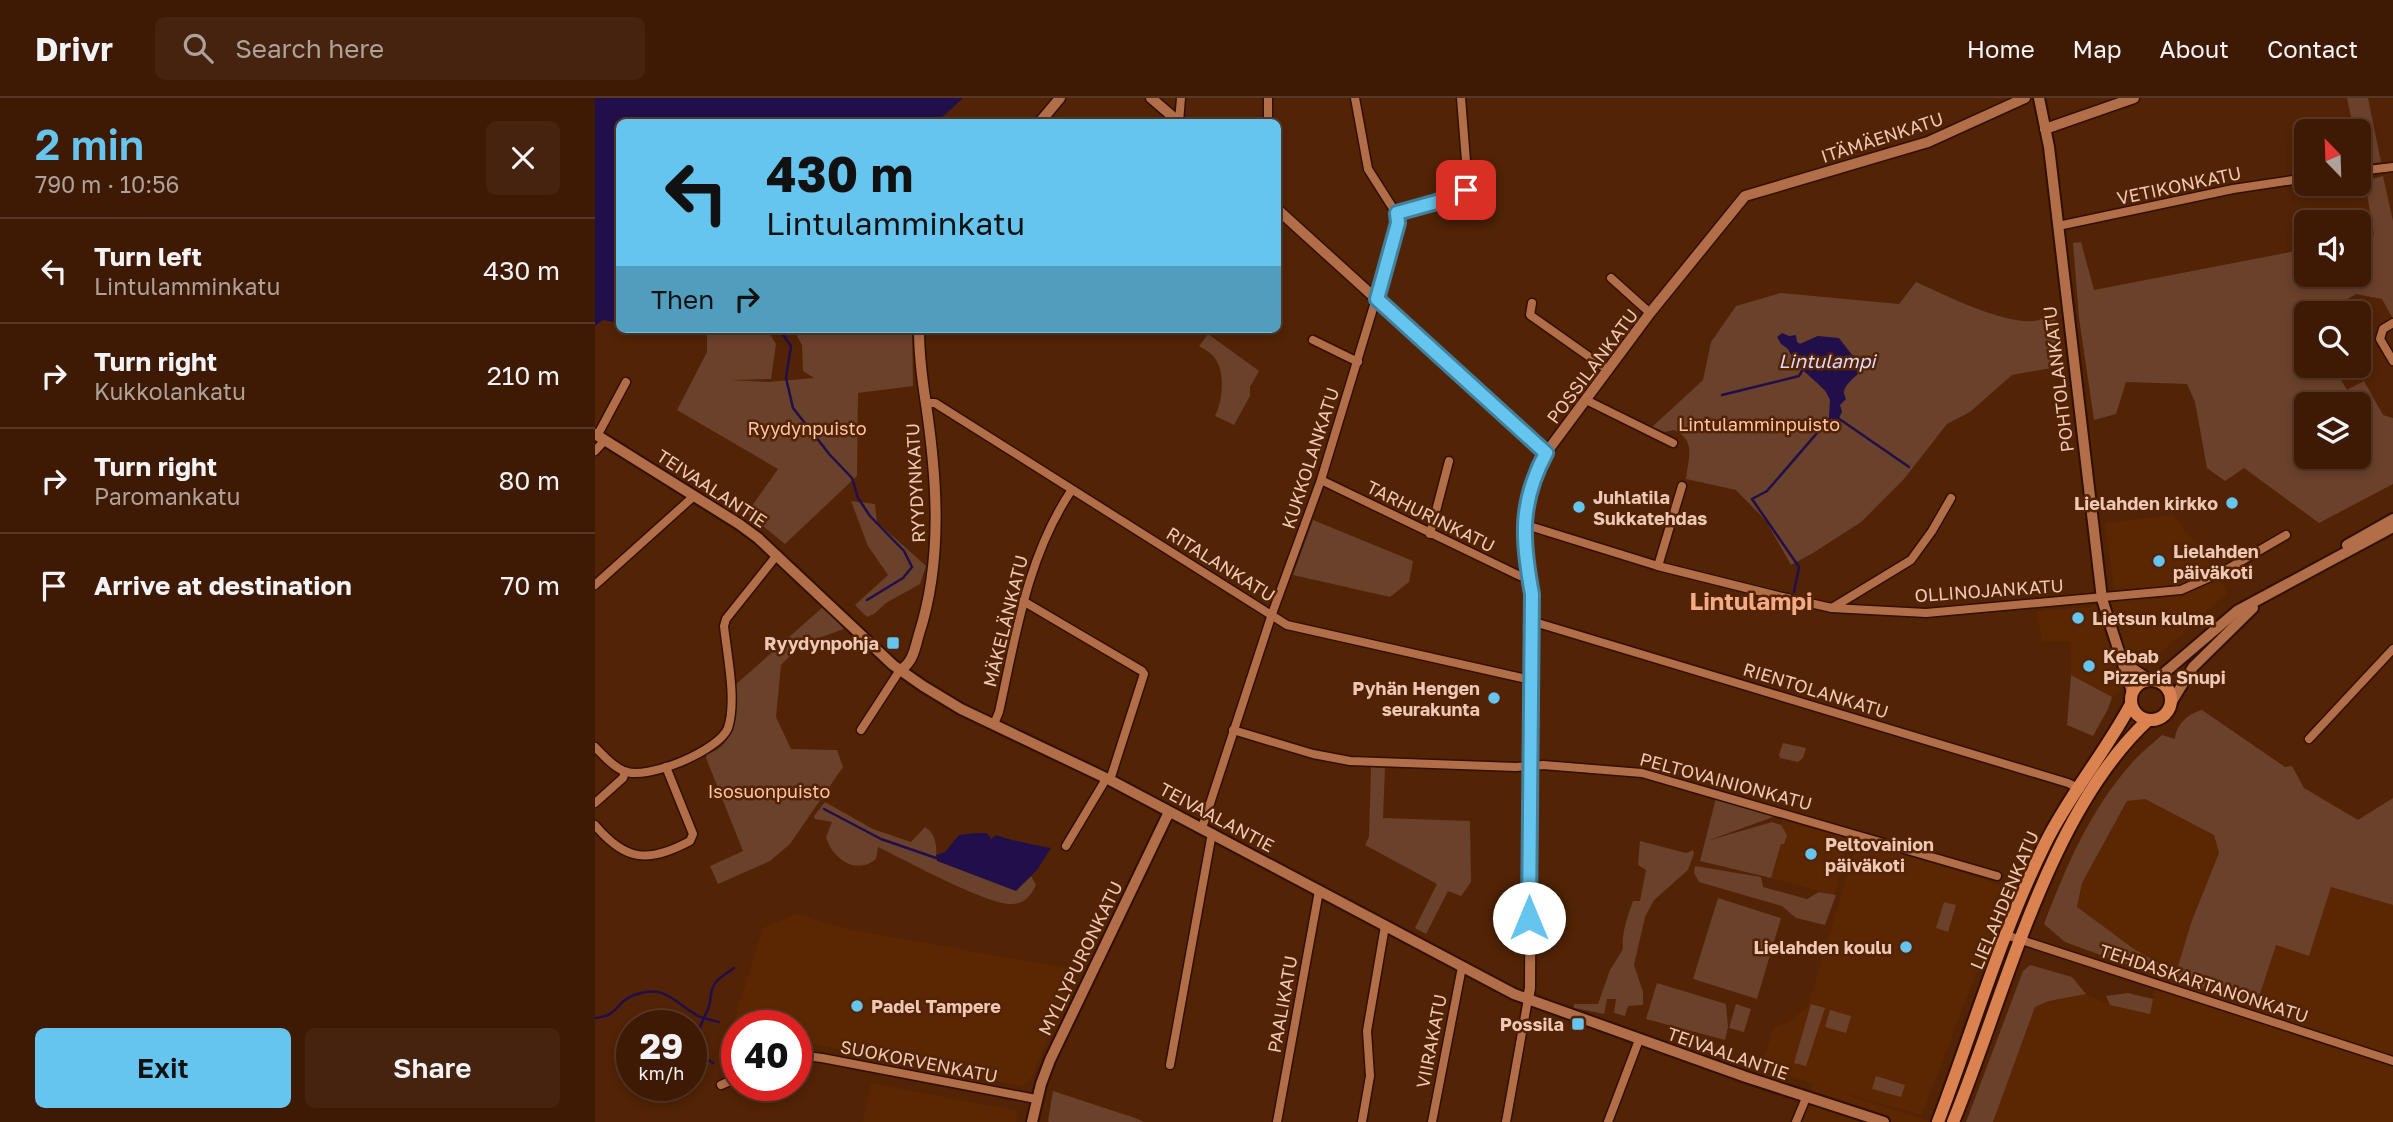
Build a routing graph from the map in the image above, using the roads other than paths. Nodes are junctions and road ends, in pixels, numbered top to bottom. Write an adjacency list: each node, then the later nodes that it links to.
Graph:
1 (1060, 98): 11 (street)
2 (1151, 98): 12 (street)
3 (1181, 98): 13 (street)
4 (1268, 98): 14 (street)
5 (1355, 98): 21 (street)
6 (1461, 98): 21 (street)
7 (2025, 98): 19 (street, ITÄMÄENKATU)
8 (2039, 98): 15 (main road, POHTOLANKATU)
9 (2134, 98): 10 (street)
10 (2113, 101): 15 (street)
11 (1042, 119)
12 (1176, 119)
13 (1179, 119)
14 (1268, 119)
15 (2045, 128): 22 (main road, POHTOLANKATU)
16 (2393, 167): 17 (street)
17 (2371, 170)
18 (2294, 180): 22 (street, VETIKONKATU)
19 (1745, 196): 26 (street, POSSILANKATU)
20 (1281, 213): 24 (street)
21 (1397, 213): 24 (street, KUKKOLANKATU)
22 (2058, 226): 55 (main road, POHTOLANKATU)
23 (1611, 278): 26 (street)
24 (1377, 299): 31 (street, KUKKOLANKATU); 39 (street)
25 (1532, 303): 32 (street)
26 (1650, 313): 32 (street, POSSILANKATU)
27 (2393, 323): 30 (street)
28 (919, 333): 35 (street, RYYDYNKATU)
29 (1313, 340): 31 (street)
30 (2393, 361)
31 (1358, 362): 41 (street, KUKKOLANKATU)
32 (1608, 370): 34 (street, POSSILANKATU)
33 (626, 382): 36 (street)
34 (1586, 400): 37 (street); 39 (street, POSSILANKATU)
35 (926, 404): 43 (street, RITALANKATU); 62 (street, RYYDYNKATU)
36 (599, 436): 38 (street); 44 (main road, TEIVAALANTIE)
37 (1673, 443)
38 (595, 451)
39 (1546, 453): 47 (street, POSSILANKATU)
40 (1449, 461): 48 (street)
41 (1321, 480): 48 (street, TARHURINKATU); 58 (street, KUKKOLANKATU)
42 (1682, 486): 51 (street)
43 (1071, 491): 56 (street, MÄKELÄNKATU); 58 (street, RITALANKATU)
44 (694, 496): 50 (main road, TEIVAALANTIE); 53 (street)
45 (1951, 498): 57 (street)
46 (2393, 522): 54 (main road)
47 (1523, 524): 51 (street, OLLINOJANKATU); 52 (street, POSSILANKATU)
48 (1430, 534): 52 (street, TARHURINKATU)
49 (2286, 535): 55 (street, OLLINOJANKATU)
50 (777, 555): 62 (main road, TEIVAALANTIE); 74 (street)
51 (1658, 566): 57 (street, OLLINOJANKATU)
52 (1528, 576): 59 (street, POSSILANKATU)
53 (595, 585)
54 (2266, 596): 64 (main road); 66 (main road)
55 (2102, 599): 57 (street, OLLINOJANKATU); 61 (main road, POHTOLANKATU)
56 (1023, 601): 68 (street, MÄKELÄNKATU); 76 (street)
57 (1832, 608)
58 (1272, 614): 63 (street, RITALANKATU); 70 (street, KUKKOLANKATU)
59 (1531, 621): 63 (street, POSSILANKATU); 77 (street, RIENTOLANKATU)
60 (2393, 649): 71 (street)
61 (2120, 654): 64 (main road, POHTOLANKATU); 65 (main road, POHTOLANKATU)
62 (900, 670): 68 (main road, TEIVAALANTIE); 69 (street)
63 (1531, 680): 73 (street, POSSILANKATU)
64 (2152, 680): 65 (main road); 66 (main road)
65 (2131, 698): 67 (main road); 77 (main road, LIELAHDENKATU)
66 (2171, 703): 67 (main road)
67 (2148, 720): 77 (main road, LIELAHDENKATU)
68 (994, 724): 76 (main road, TEIVAALANTIE)
69 (861, 730)
70 (1233, 730): 73 (street, PELTOVAINIONKATU); 81 (street, KUKKOLANKATU)
71 (2309, 740)
72 (595, 747): 75 (street)
73 (1529, 766): 83 (street, PELTOVAINIONKATU); 89 (street, POSSILANKATU)
74 (666, 767): 75 (street); 80 (street)
75 (625, 772): 78 (street)
76 (1108, 779): 79 (main road, TEIVAALANTIE); 82 (street)
77 (2084, 790): 86 (main road, LIELAHDENKATU); 87 (main road, LIELAHDENKATU)
78 (595, 803)
79 (1169, 812): 81 (main road, TEIVAALANTIE); 95 (main road, MYLLYPURONKATU)
80 (595, 825)
81 (1207, 831): 84 (main road, TEIVAALANTIE); 93 (street, KUKKOLANKATU)
82 (1066, 846)
83 (1997, 876)
84 (1319, 891): 85 (main road, TEIVAALANTIE); 97 (street, PAALIKATU)
85 (1385, 926): 88 (main road, TEIVAALANTIE); 98 (street)
86 (2006, 935): 87 (street, TEHDASKARTANONKATU); 104 (main road, LIELAHDENKATU)
87 (2021, 940): 92 (street, TEHDASKARTANONKATU); 105 (main road, LIELAHDENKATU)
88 (1462, 967): 89 (main road, TEIVAALANTIE); 99 (street, VIIRAKATU)
89 (1528, 999): 90 (main road, TEIVAALANTIE); 100 (street)
90 (1639, 1040): 94 (main road, TEIVAALANTIE); 101 (street)
91 (812, 1057): 95 (street, SUOKORVENKATU)
92 (2393, 1061)
93 (1170, 1065)
94 (1806, 1098): 102 (street); 103 (main road, TEIVAALANTIE)
95 (1037, 1100): 96 (main road, MYLLYPURONKATU)
96 (1032, 1122)
97 (1277, 1122)
98 (1362, 1122)
99 (1432, 1122)
100 (1506, 1122)
101 (1608, 1122)
102 (1797, 1122)
103 (1884, 1122)
104 (1938, 1122)
105 (1953, 1122)

